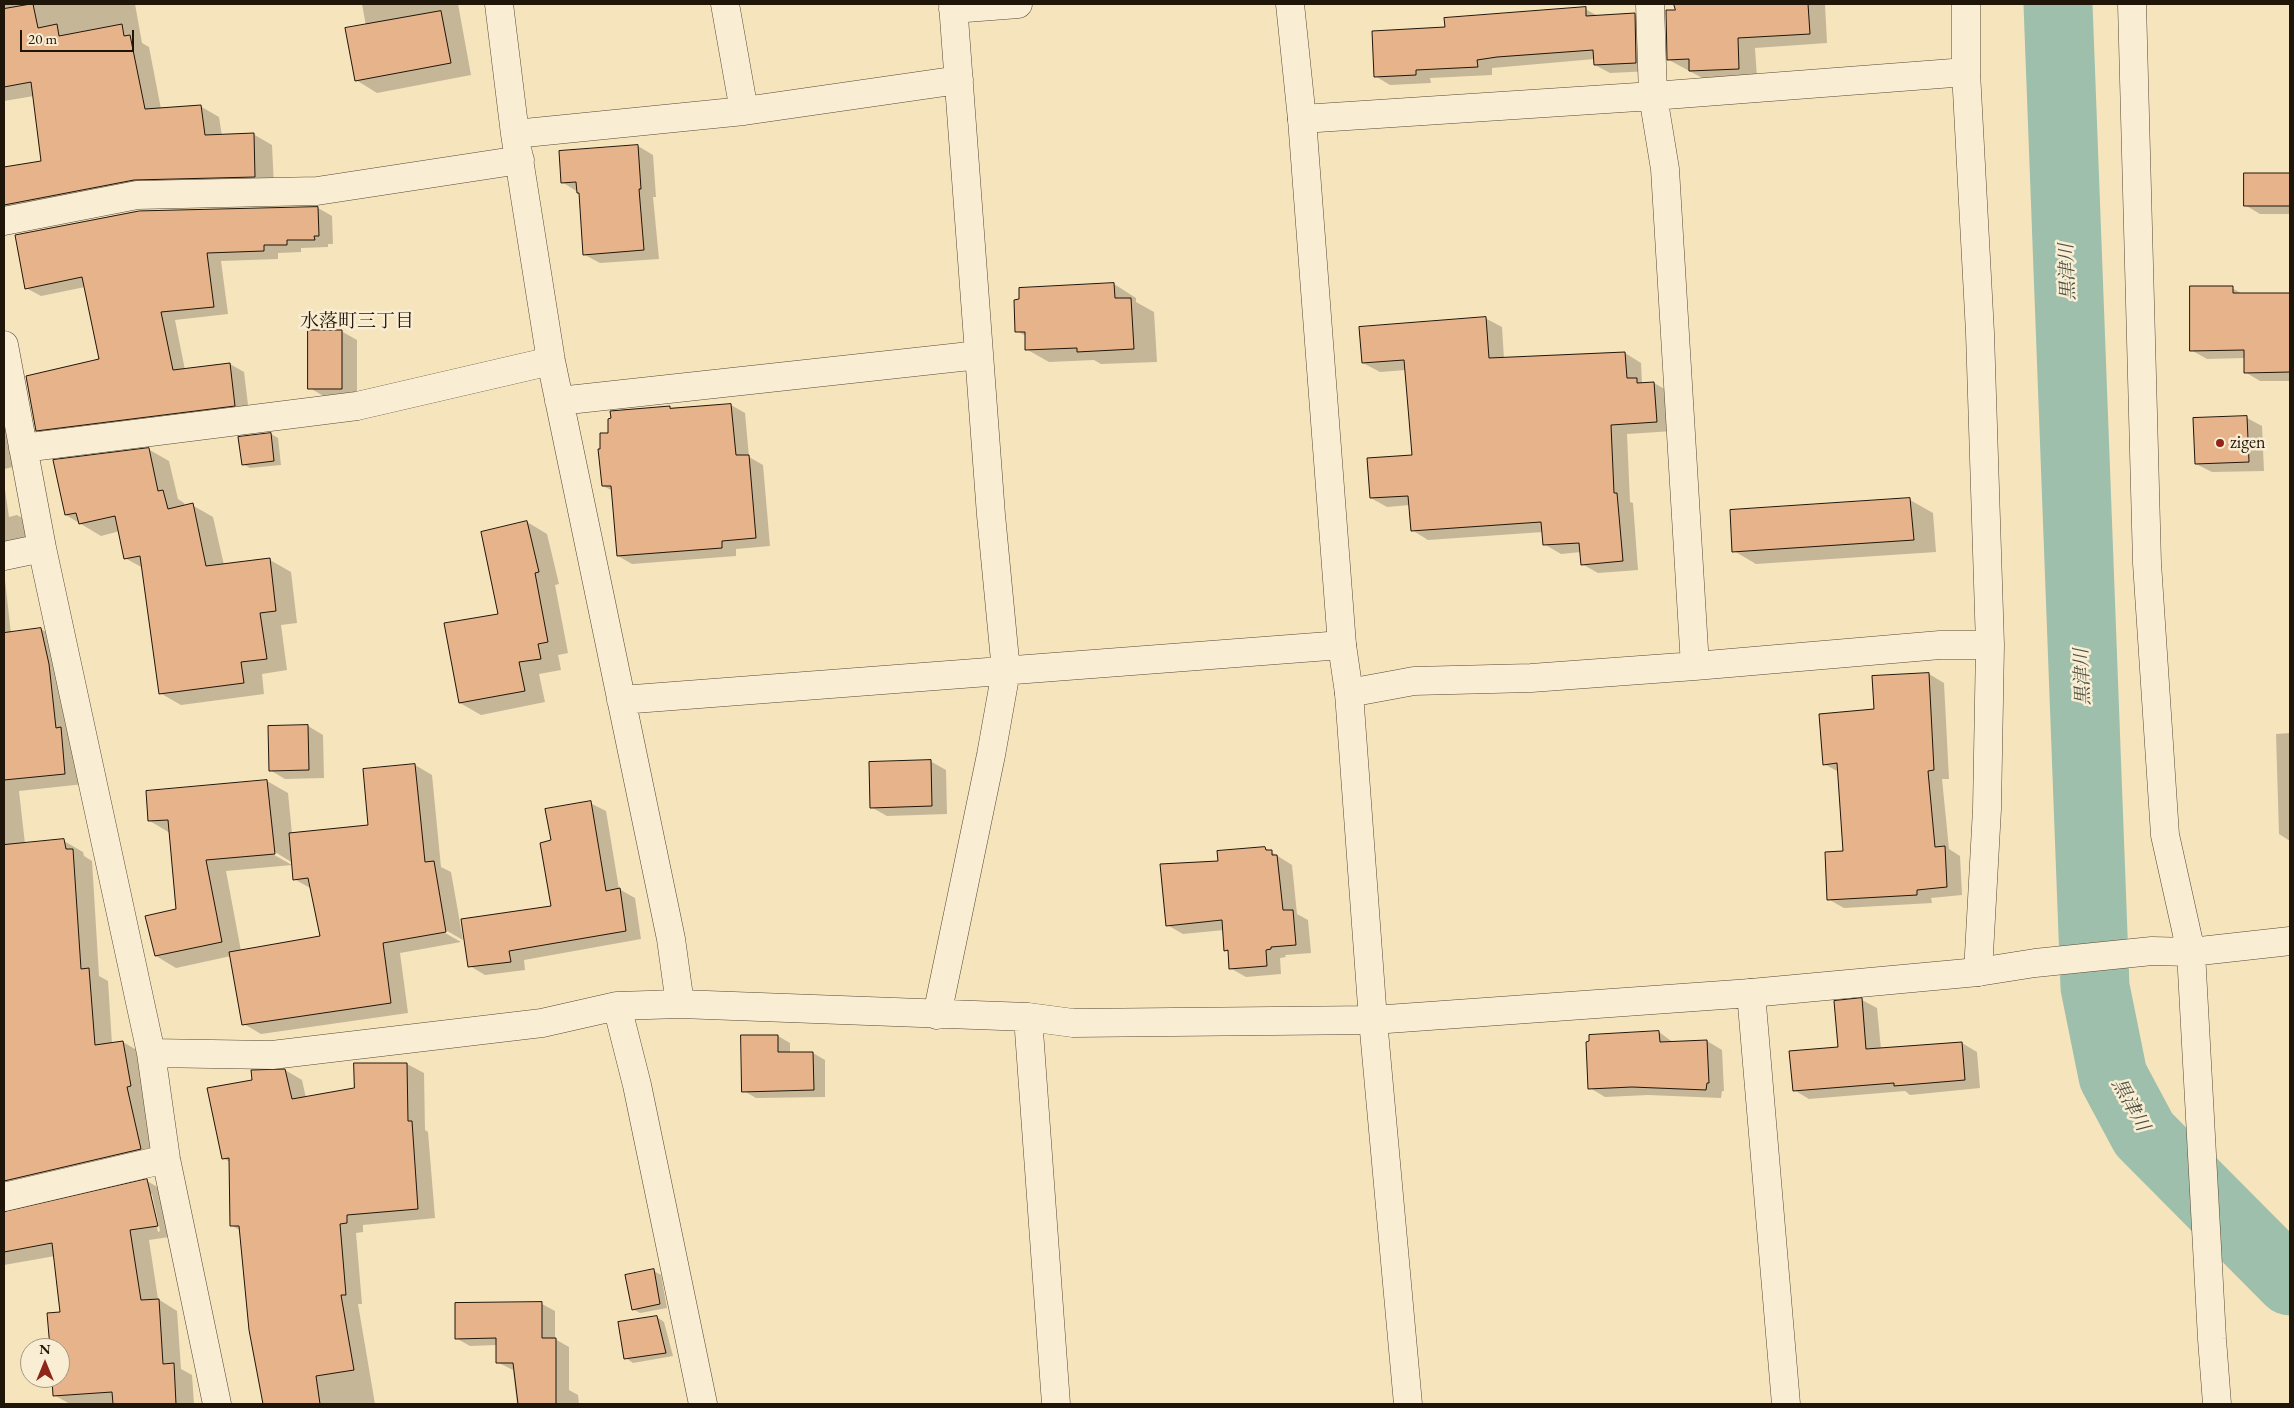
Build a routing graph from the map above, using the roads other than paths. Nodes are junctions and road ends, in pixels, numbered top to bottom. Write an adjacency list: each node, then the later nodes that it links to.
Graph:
1 (499, 4): 14 (street)
2 (725, 4): 12 (street)
3 (1018, 4): 8 (street)
4 (1290, 4): 13 (street)
5 (1650, 4): 11 (street)
6 (1966, 4): 9 (street)
7 (2132, 4): 31 (street)
8 (953, 6): 10 (street)
9 (1966, 72): 11 (street); 25 (street)
10 (959, 80): 12 (street); 18 (street)
11 (1654, 96): 13 (street); 26 (street)
12 (744, 111): 14 (street)
13 (1302, 119): 24 (street)
14 (515, 134): 15 (street)
15 (520, 160): 16 (street); 19 (street)
16 (4, 221)
17 (4, 345): 21 (street)
18 (979, 354): 20 (street); 27 (street)
19 (551, 361): 20 (street); 21 (street)
20 (559, 401): 29 (street)
21 (23, 448): 22 (street)
22 (42, 548): 23 (street); 39 (street)
23 (4, 556)
24 (1342, 645): 27 (street); 28 (street)
25 (1990, 645): 26 (street); 32 (street)
26 (1695, 666): 28 (street)
27 (1006, 671): 29 (street); 36 (street)
28 (1349, 693): 38 (street)
29 (621, 700): 34 (street)
30 (2290, 941): 31 (street)
31 (2191, 952): 32 (street); 47 (street)
32 (1978, 972): 33 (street)
33 (1752, 993): 38 (street); 46 (street)
34 (680, 1004): 35 (street); 36 (street)
35 (617, 1006): 39 (street); 43 (street)
36 (937, 1014): 37 (street)
37 (1028, 1017): 38 (street); 44 (street)
38 (1373, 1020): 45 (street)
39 (152, 1053): 40 (street)
40 (166, 1159): 41 (street); 42 (street)
41 (4, 1197)
42 (217, 1404)
43 (703, 1404)
44 (1056, 1404)
45 (1408, 1404)
46 (1786, 1404)
47 (2217, 1404)

